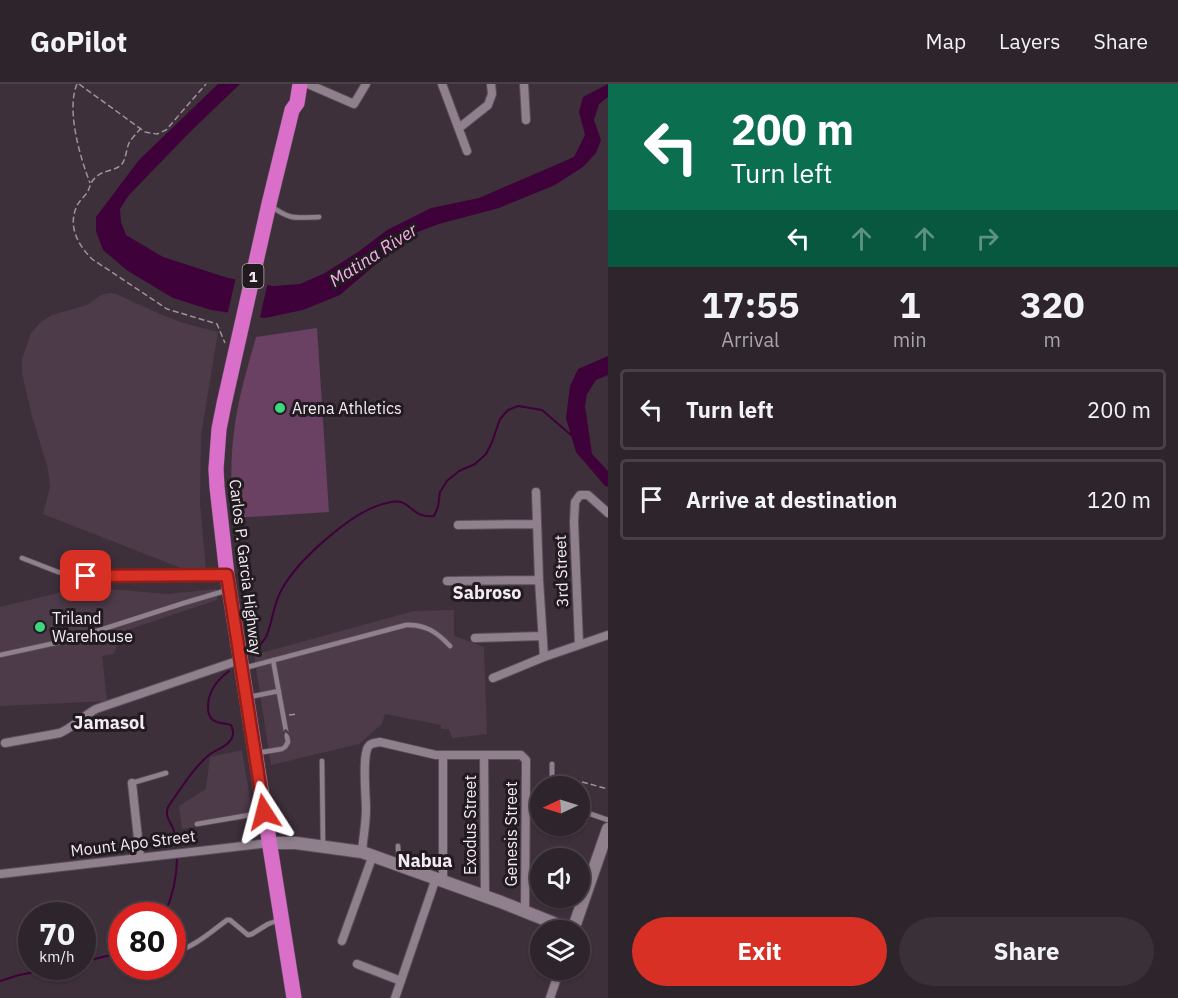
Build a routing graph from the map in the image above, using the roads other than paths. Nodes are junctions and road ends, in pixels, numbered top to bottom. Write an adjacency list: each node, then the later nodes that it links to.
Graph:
1 (292, 84): 8 (highway, Carlos P. Garcia Highway / 1)
2 (300, 84): 8 (highway, Carlos P. Garcia Highway / 1)
3 (308, 84): 4 (street)
4 (366, 84)
5 (442, 84): 10 (street)
6 (491, 84): 10 (street)
7 (524, 84): 9 (street)
8 (292, 110): 12 (highway, Carlos P. Garcia Highway / 1)
9 (526, 120)
10 (459, 128): 11 (street)
11 (467, 151)
12 (268, 209): 13 (lane); 21 (highway, Carlos P. Garcia Highway / 1)
13 (318, 218)
14 (536, 492): 16 (street)
15 (608, 513): 25 (street, 3rd Street)
16 (537, 524): 17 (street); 19 (street)
17 (458, 525)
18 (22, 558): 21 (lane)
19 (539, 580): 20 (street); 23 (street)
20 (447, 581)
21 (228, 583): 27 (lane); 30 (highway, Carlos P. Garcia Highway / 1)
22 (608, 635): 25 (street)
23 (542, 636): 24 (street); 28 (street)
24 (475, 638)
25 (579, 644): 28 (street)
26 (450, 646): 29 (lane)
27 (0, 655)
28 (544, 657): 31 (street)
29 (273, 660): 30 (lane); 32 (lane)
30 (241, 664): 33 (highway, Carlos P. Garcia Highway / 1); 34 (street)
31 (493, 678)
32 (279, 691): 33 (lane); 35 (lane, one-way to 32)
33 (246, 698): 35 (highway, Carlos P. Garcia Highway / 1)
34 (5, 743)
35 (255, 753): 43 (highway, Carlos P. Garcia Highway / 1)
36 (443, 755): 37 (street); 51 (street); 55 (street)
37 (484, 755): 56 (street, Exodus Street); 57 (street, Genesis Street)
38 (322, 761): 49 (lane)
39 (552, 764): 41 (lane)
40 (166, 773): 42 (lane)
41 (552, 776)
42 (132, 783): 52 (street)
43 (264, 812): 46 (lane); 48 (highway, Carlos P. Garcia Highway / 1)
44 (590, 814): 45 (lane)
45 (608, 820)
46 (196, 824)
47 (608, 829): 60 (street)
48 (269, 843): 49 (street); 52 (street, Mount Apo Street); 58 (highway, Carlos P. Garcia Highway / 1)
49 (323, 846): 51 (street)
50 (398, 846): 53 (lane)
51 (367, 854): 53 (street); 61 (street)
52 (140, 857): 54 (street, Mount Apo Street)
53 (399, 865): 55 (street)
54 (0, 874)
55 (440, 880): 56 (street); 65 (street)
56 (485, 896): 57 (street)
57 (525, 912): 59 (street)
58 (281, 920): 62 (lane); 66 (highway, Carlos P. Garcia Highway / 1)
59 (546, 920)
60 (576, 920)
61 (342, 941)
62 (186, 948)
63 (357, 964): 65 (street)
64 (556, 980): 68 (street)
65 (401, 981): 67 (street)
66 (294, 998)
67 (395, 998)
68 (550, 998)

